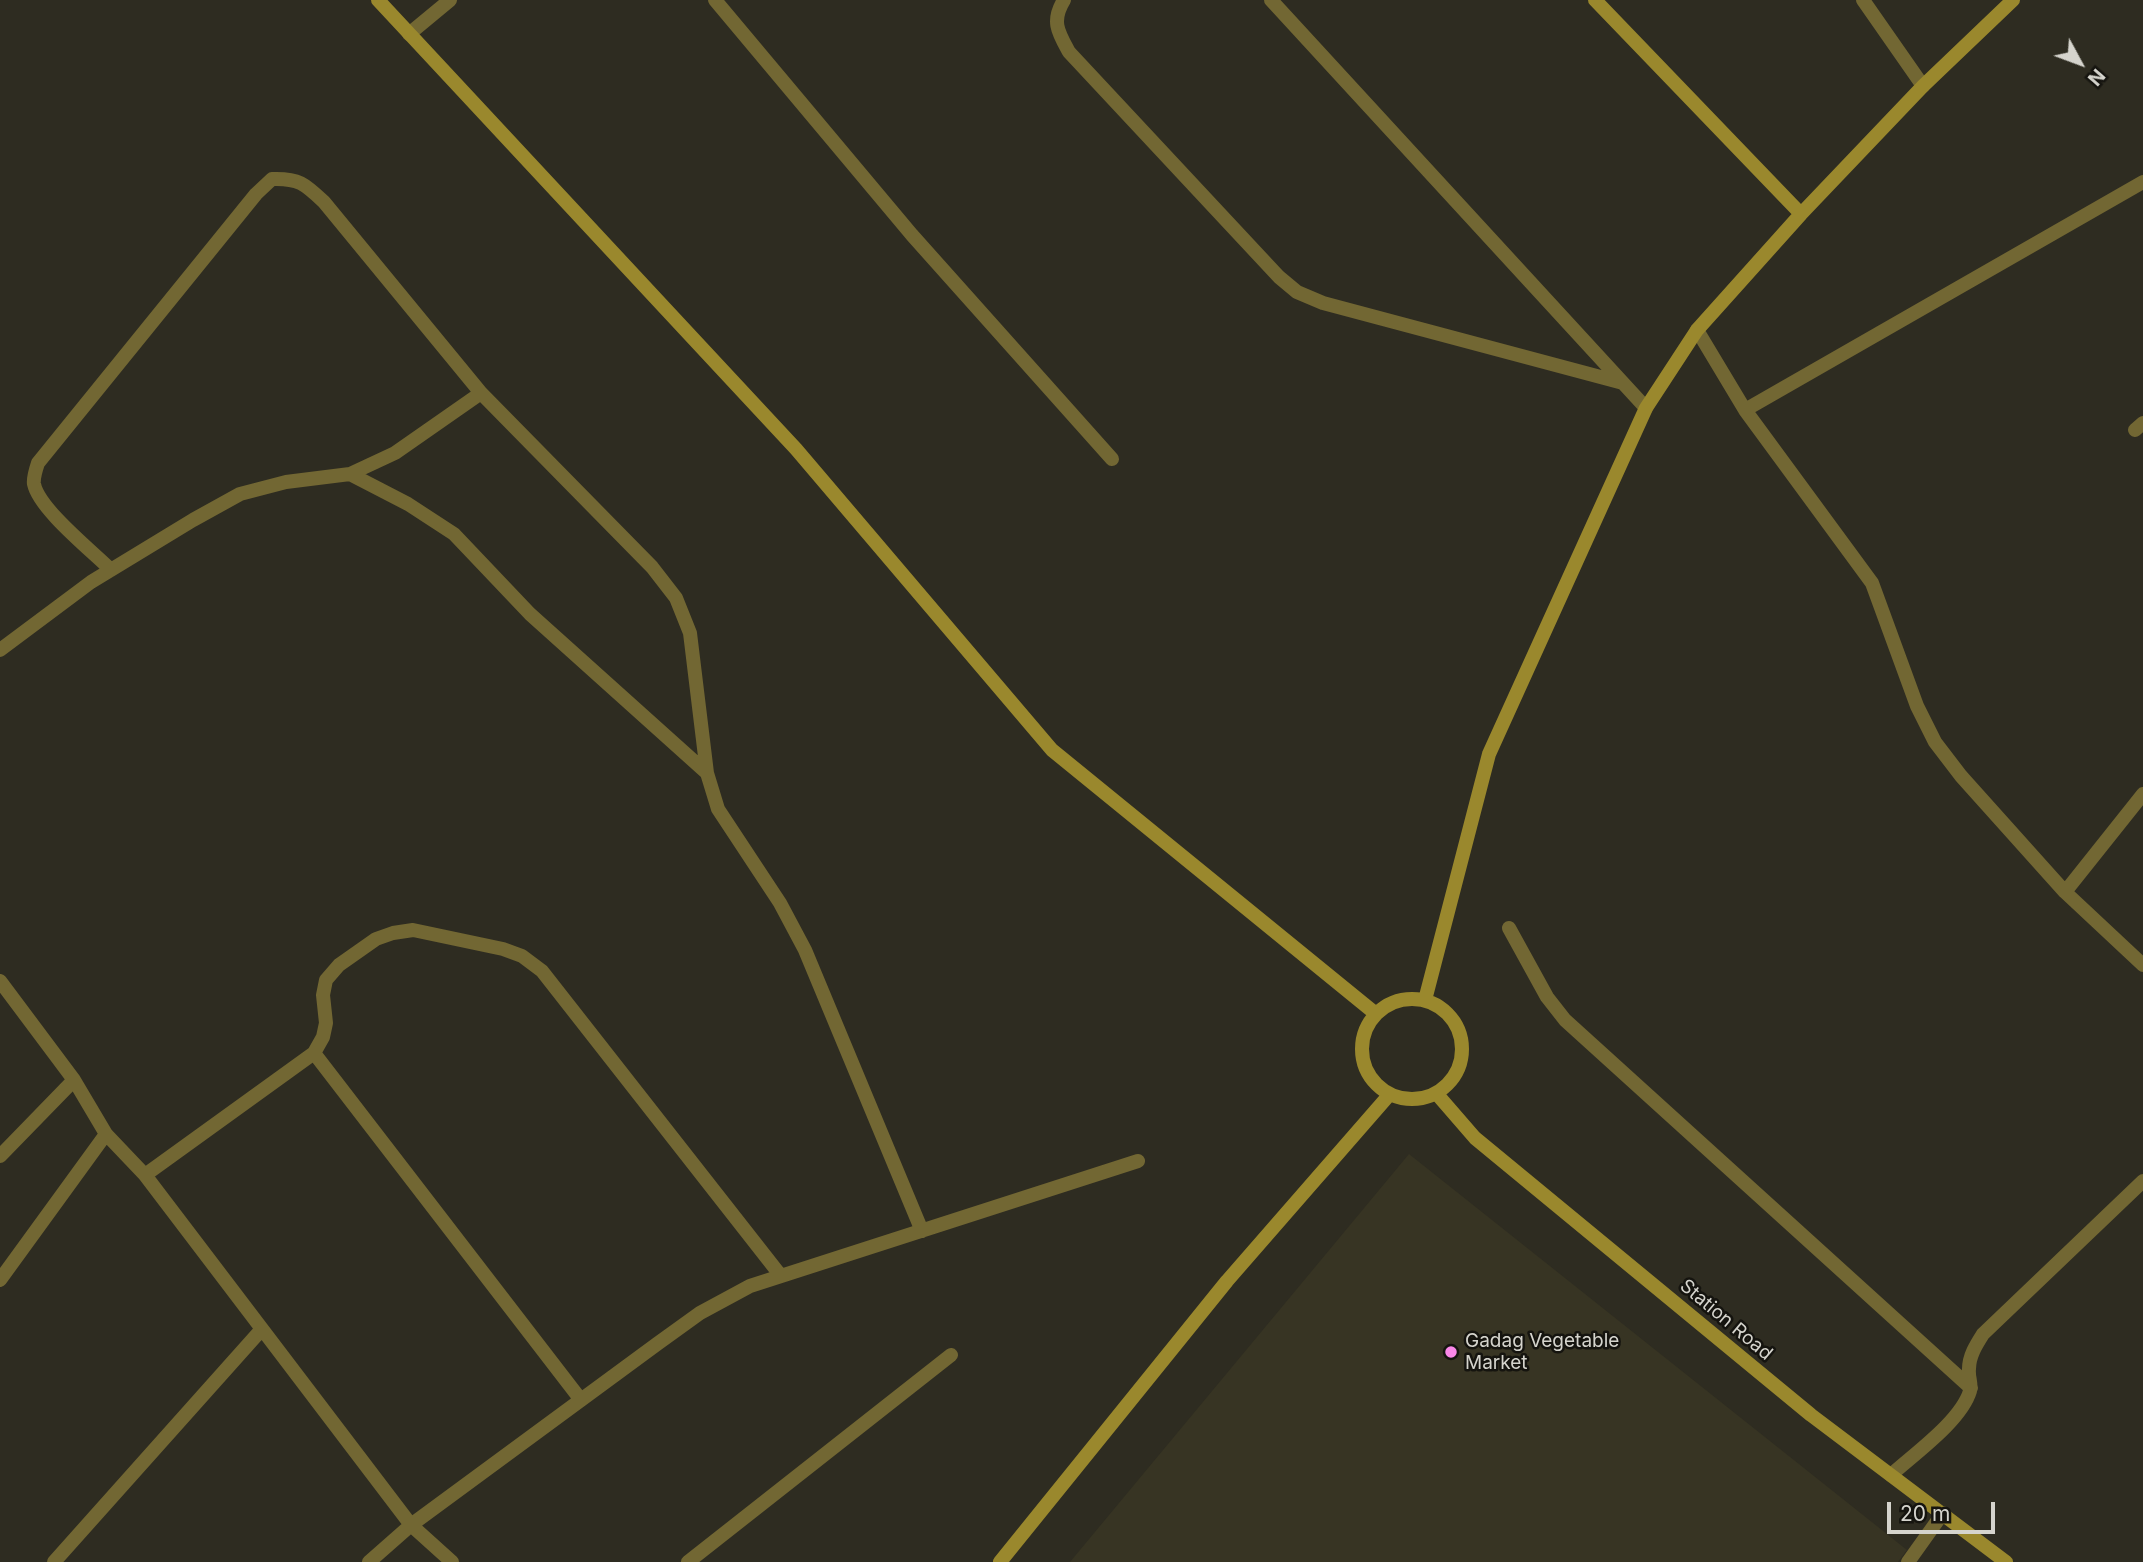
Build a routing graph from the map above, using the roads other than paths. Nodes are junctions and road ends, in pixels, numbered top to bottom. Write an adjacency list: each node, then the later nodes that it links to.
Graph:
1 (377, 0): 9 (main road)
2 (450, 0): 9 (street)
3 (716, 0): 18 (street)
4 (1064, 0): 14 (street)
5 (1271, 0): 14 (street)
6 (1595, 0): 12 (main road)
7 (1863, 0): 10 (street)
8 (2013, 0): 10 (main road)
9 (409, 34): 29 (main road)
10 (1923, 86): 12 (main road)
11 (2143, 181): 17 (street)
12 (1801, 214): 13 (main road)
13 (1697, 330): 16 (main road); 17 (street)
14 (1623, 383): 16 (street)
15 (481, 393): 19 (street); 20 (street); 22 (street)
16 (1646, 408): 28 (main road)
17 (1745, 411): 24 (street)
18 (1112, 459)
19 (350, 474): 20 (street); 22 (street)
20 (111, 570): 21 (street)
21 (0, 650)
22 (707, 773): 39 (street)
23 (2143, 794): 24 (street)
24 (2065, 892): 26 (street)
25 (1509, 928): 44 (street)
26 (2143, 965)
27 (0, 981): 31 (street)
28 (1425, 1000): 29 (main road); 32 (main road)
29 (1376, 1014): 33 (main road)
30 (314, 1054): 37 (street); 40 (street); 45 (street)
31 (74, 1080): 34 (street); 35 (street)
32 (1436, 1093): 33 (main road); 46 (main road, Station Road)
33 (1390, 1094): 54 (main road)
34 (106, 1134): 37 (street); 41 (street)
35 (0, 1156)
36 (1138, 1161): 39 (street)
37 (145, 1175): 42 (street)
38 (2143, 1181): 44 (street)
39 (922, 1231): 40 (street)
40 (781, 1276): 45 (street)
41 (0, 1280)
42 (262, 1329): 48 (street); 50 (street)
43 (950, 1355): 53 (street)
44 (1971, 1388): 46 (street)
45 (581, 1400): 48 (street)
46 (1891, 1475): 47 (main road, Station Road)
47 (1943, 1513): 55 (street); 56 (main road, Station Road)
48 (411, 1525): 49 (street); 51 (street)
49 (436, 1557): 52 (street)
50 (54, 1562)
51 (369, 1562)
52 (452, 1562)
53 (688, 1562)
54 (1000, 1562)
55 (1908, 1562)
56 (2006, 1562)

